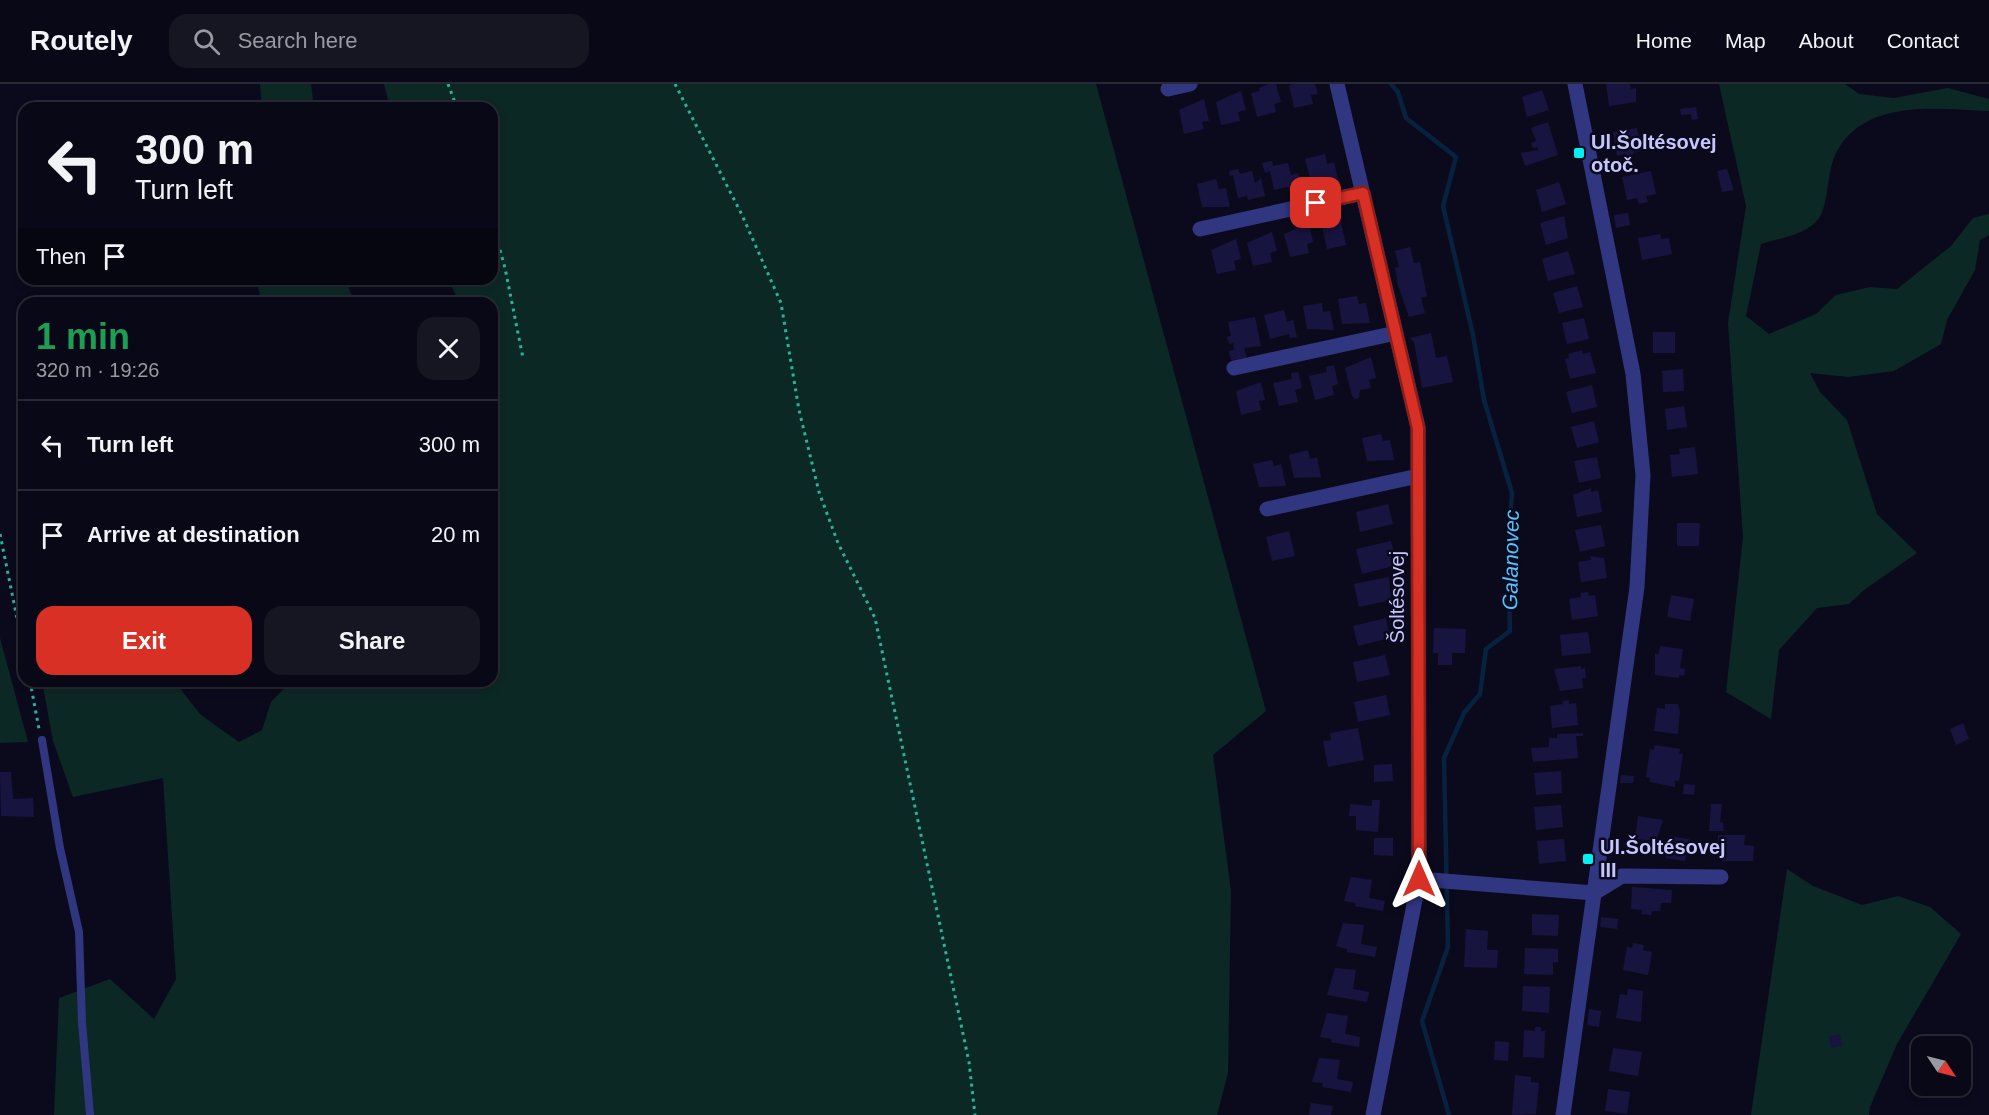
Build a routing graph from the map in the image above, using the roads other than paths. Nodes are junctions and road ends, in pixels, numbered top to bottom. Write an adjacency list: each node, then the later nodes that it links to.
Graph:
1 (1190, 84): 4 (street)
2 (1337, 84): 5 (street, Šoltésovej)
3 (1575, 84): 14 (street)
4 (1168, 89)
5 (1363, 193): 6 (street); 7 (street, Šoltésovej)
6 (1200, 229)
7 (1396, 333): 8 (street); 9 (street, Šoltésovej)
8 (1234, 368)
9 (1418, 476): 10 (street); 13 (street, Šoltésovej)
10 (1267, 509)
11 (42, 740): 15 (lane)
12 (1720, 877): 14 (street)
13 (1419, 879): 14 (street); 16 (street, Šoltésovej)
14 (1594, 893): 17 (street)
15 (90, 1115)
16 (1373, 1115)
17 (1563, 1115)

